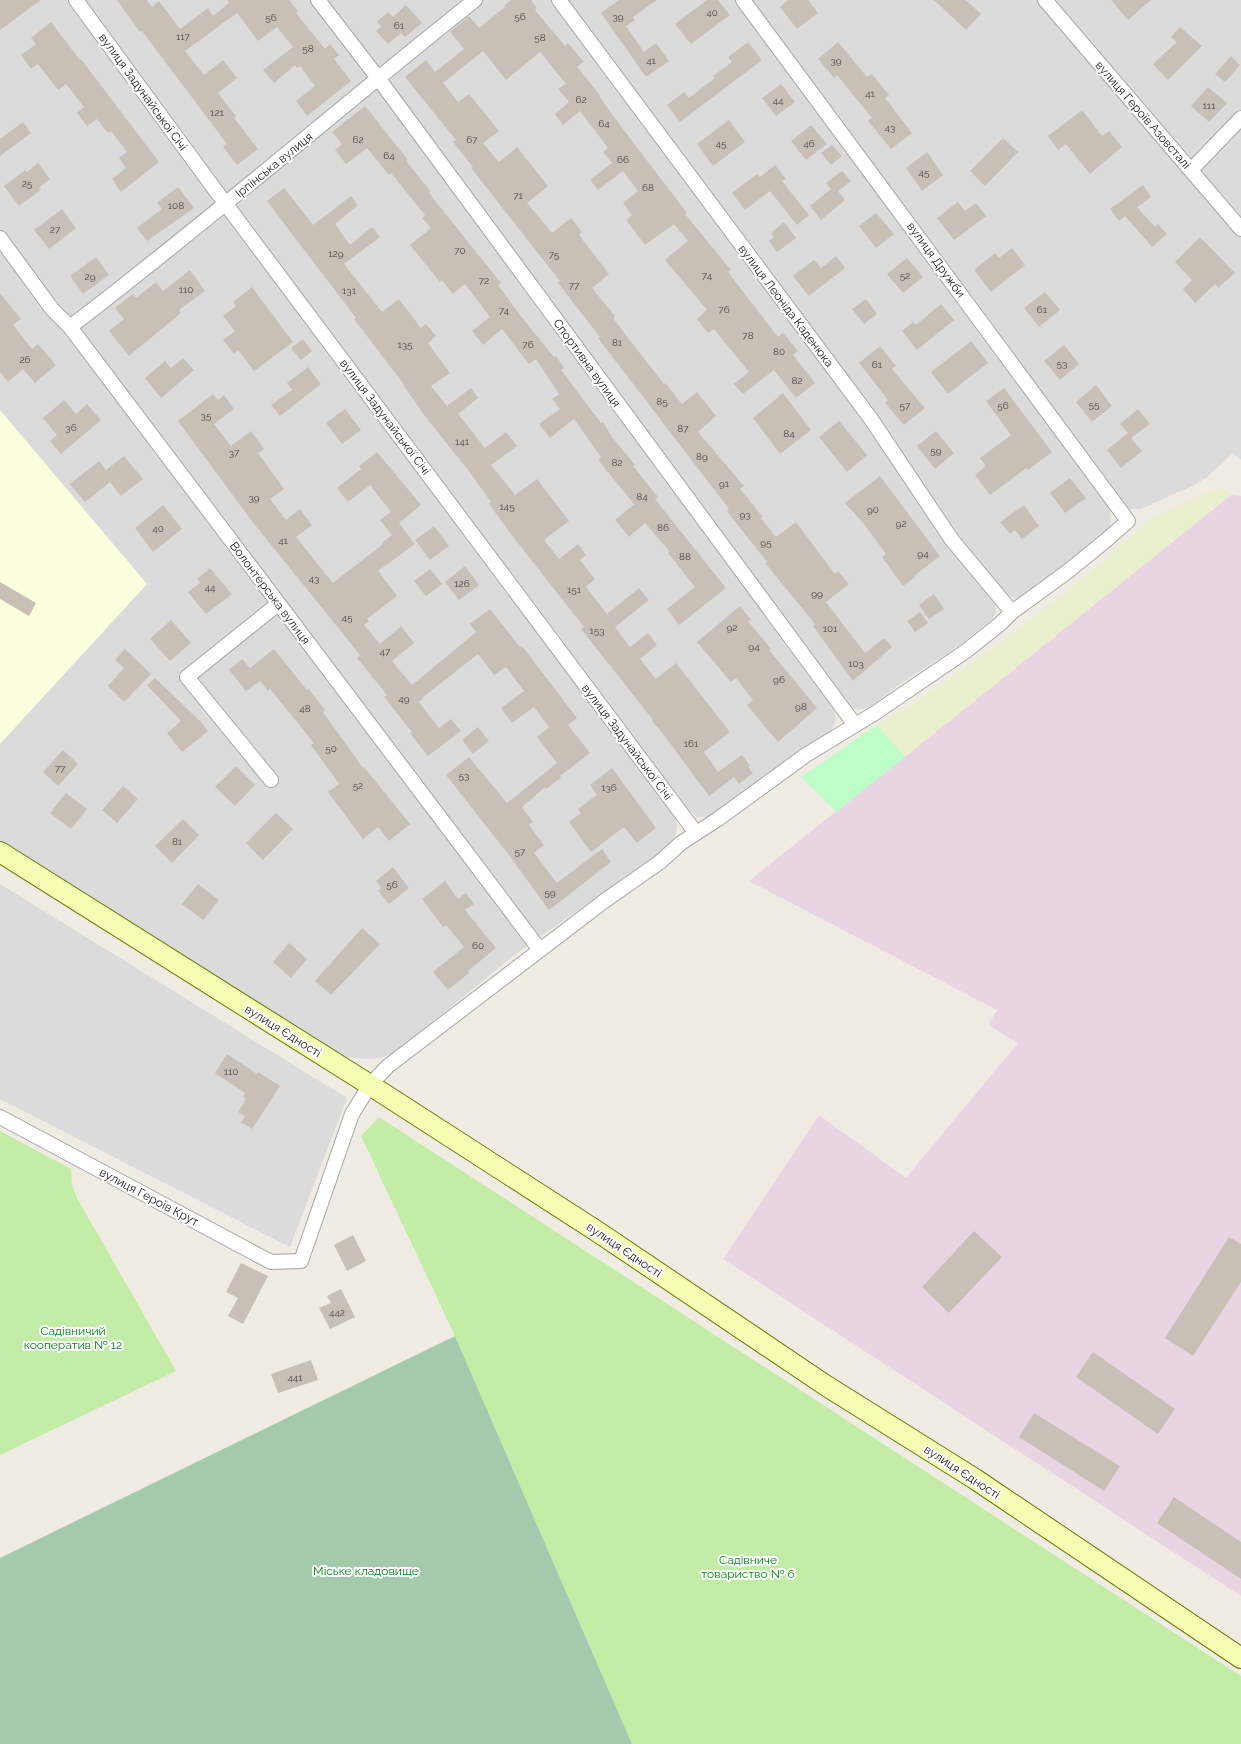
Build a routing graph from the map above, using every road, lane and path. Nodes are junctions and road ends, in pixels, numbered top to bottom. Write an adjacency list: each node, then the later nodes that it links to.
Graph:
1 (76, 0): 10 (street, вулиця Задунайської Січі)
2 (318, 0): 7 (street, Спортивна вулиця)
3 (475, 0): 7 (street, Ірпінська вулиця)
4 (559, 0): 15 (street, вулиця Леоніда Каденюка)
5 (743, 0): 15 (street, вулиця Дружби)
6 (1045, 0): 9 (street, вулиця Героїв Азовсталі)
7 (378, 78): 10 (street, Ірпінська вулиця); 16 (street, Спортивна вулиця)
8 (1241, 118): 9 (street)
9 (1190, 170): 11 (street, вулиця Героїв Азовсталі)
10 (226, 204): 13 (street, Ірпінська вулиця); 18 (street, вулиця Задунайської Січі)
11 (1241, 229)
12 (0, 238): 13 (street, Волонтерська вулиця)
13 (70, 327): 14 (street, Волонтерська вулиця)
14 (278, 604): 17 (street); 20 (street, Волонтерська вулиця)
15 (1012, 612): 16 (street)
16 (855, 726): 18 (street)
17 (271, 780)
18 (696, 833): 20 (street)
19 (0, 852): 21 (main road, вулиця Єдності)
20 (540, 950): 21 (street)
21 (370, 1085): 22 (street, вулиця Героїв Крут); 23 (main road, вулиця Єдності)
22 (0, 1117)
23 (1241, 1658)

